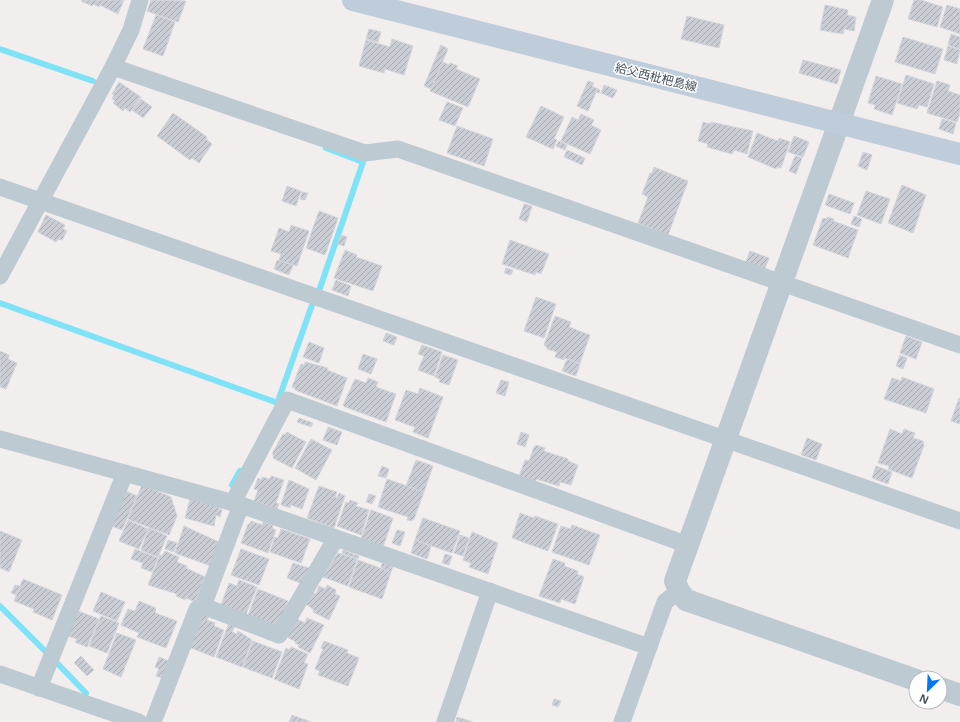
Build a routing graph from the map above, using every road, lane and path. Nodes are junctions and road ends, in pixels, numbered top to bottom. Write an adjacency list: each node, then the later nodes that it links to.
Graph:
1 (140, 0): 4 (street)
2 (353, 0): 5 (main road, 給父西枇杷島線)
3 (883, 0): 5 (street)
4 (113, 67): 8 (street); 10 (street)
5 (840, 123): 6 (main road, 給父西枇杷島線); 10 (street)
6 (960, 154)
7 (0, 187): 8 (street)
8 (40, 201): 9 (street); 13 (street)
9 (0, 276)
10 (782, 283): 11 (street); 13 (street)
11 (960, 345)
12 (0, 438): 14 (street)
13 (726, 438): 16 (street); 18 (street)
14 (125, 473): 15 (street); 25 (street)
15 (237, 504): 17 (street); 18 (street); 21 (street)
16 (960, 521)
17 (336, 538): 19 (street); 21 (street)
18 (688, 545): 20 (street)
19 (490, 591): 22 (street); 32 (street)
20 (679, 592): 22 (street); 24 (street)
21 (204, 606): 31 (street)
22 (649, 646): 33 (street)
23 (0, 674): 25 (street)
24 (908, 677)
25 (39, 688): 28 (street)
26 (948, 691): 27 (street)
27 (960, 695)
28 (85, 703): 29 (street); 30 (street)
29 (104, 722)
30 (139, 722)
31 (153, 722)
32 (445, 722)
33 (622, 722)

